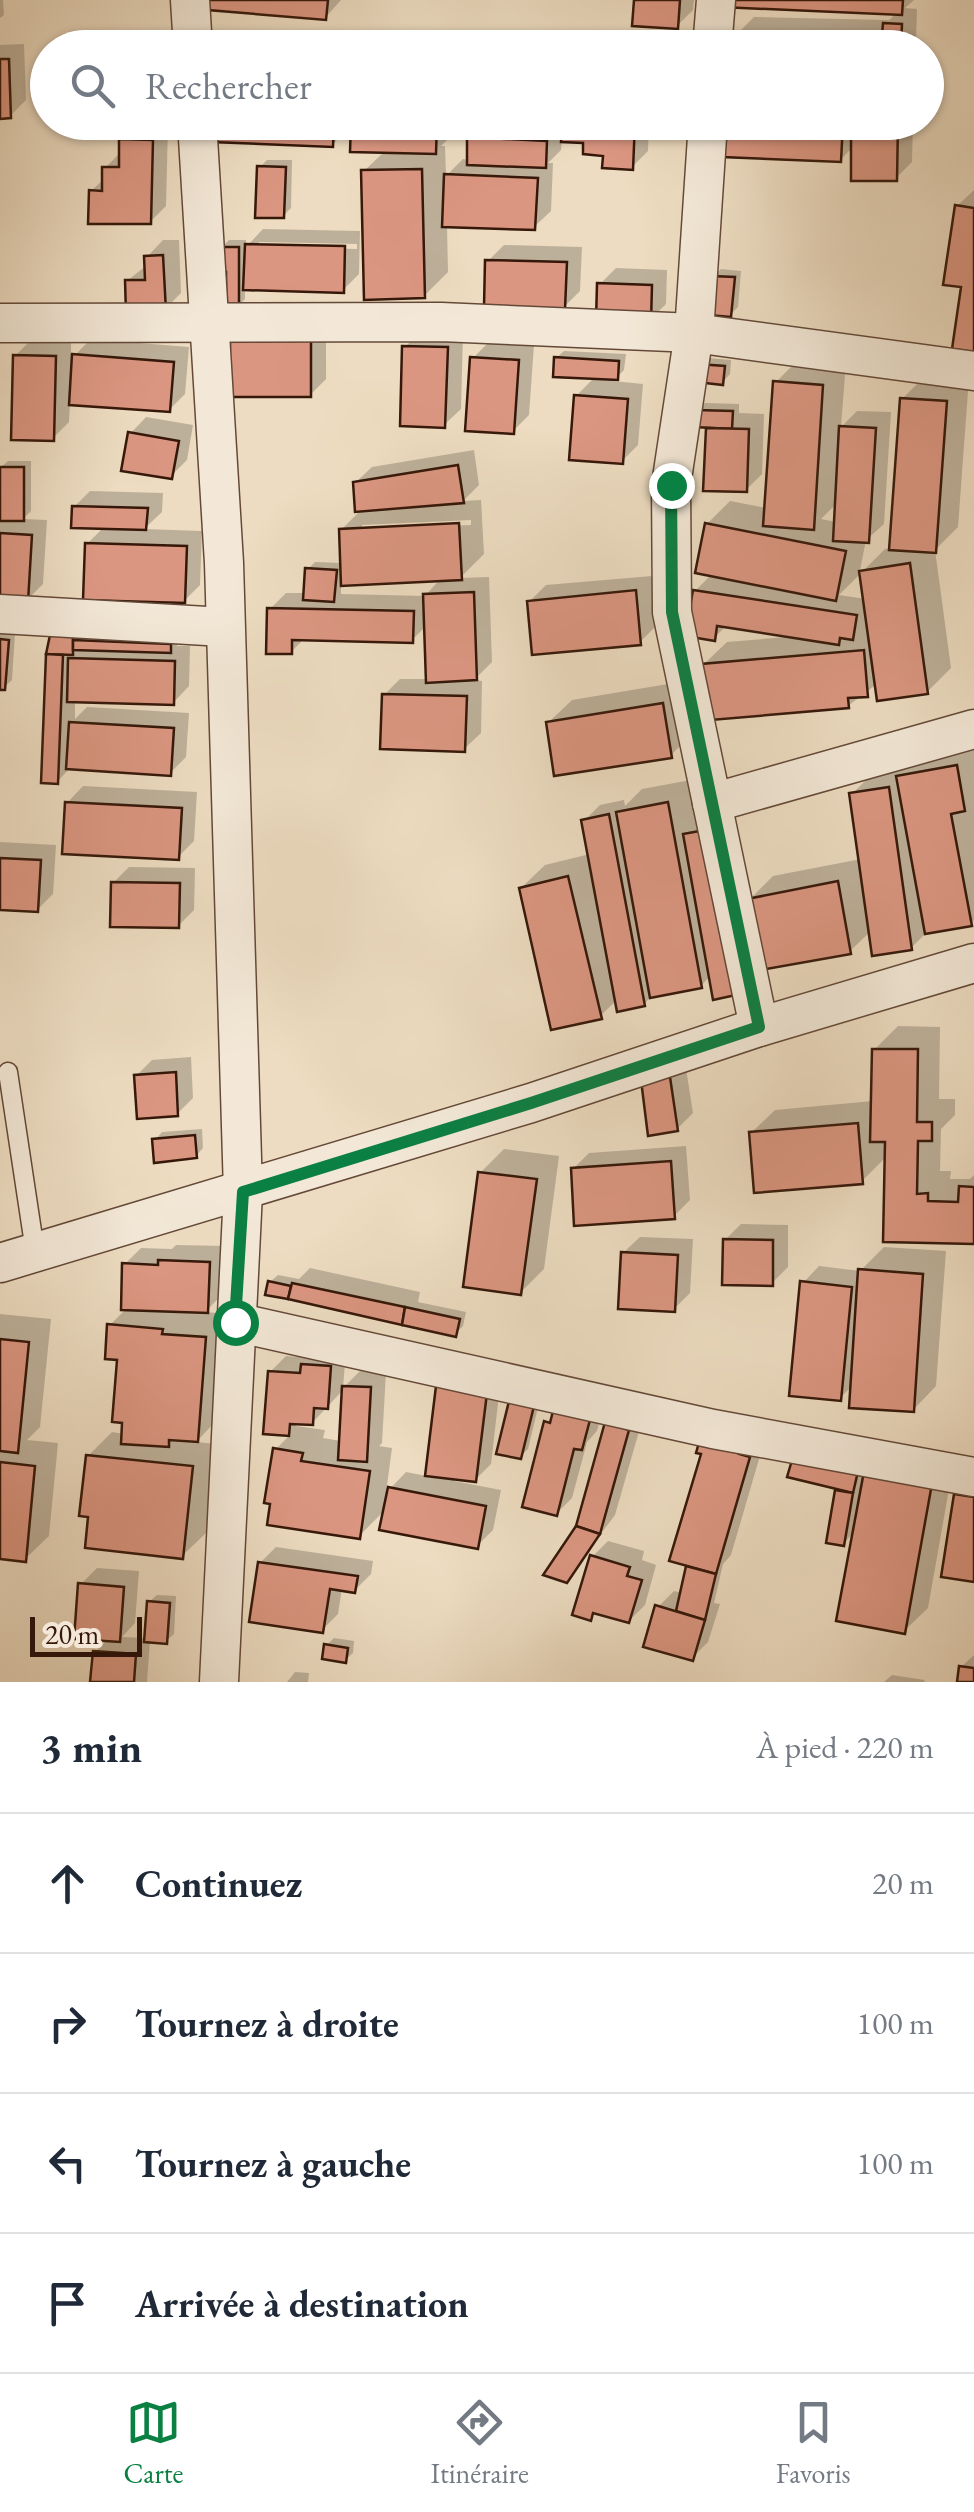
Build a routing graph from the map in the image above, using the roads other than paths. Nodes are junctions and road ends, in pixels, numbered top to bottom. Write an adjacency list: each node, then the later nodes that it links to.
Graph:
1 (190, 0): 3 (street)
2 (716, 0): 4 (street)
3 (192, 30)
4 (714, 30)
5 (198, 140): 8 (street)
6 (707, 140): 9 (street)
7 (0, 323): 8 (street)
8 (209, 324): 9 (street); 12 (street)
9 (694, 333): 10 (street); 14 (street)
10 (974, 371)
11 (0, 614): 12 (street)
12 (224, 627): 18 (street)
13 (974, 729): 14 (street)
14 (712, 803): 16 (street)
15 (974, 963): 16 (street)
16 (759, 1027): 18 (street)
17 (8, 1072): 19 (lane)
18 (243, 1192): 19 (street); 20 (street)
19 (18, 1257)
20 (235, 1322): 21 (street); 22 (street)
21 (974, 1477)
22 (219, 1682)

